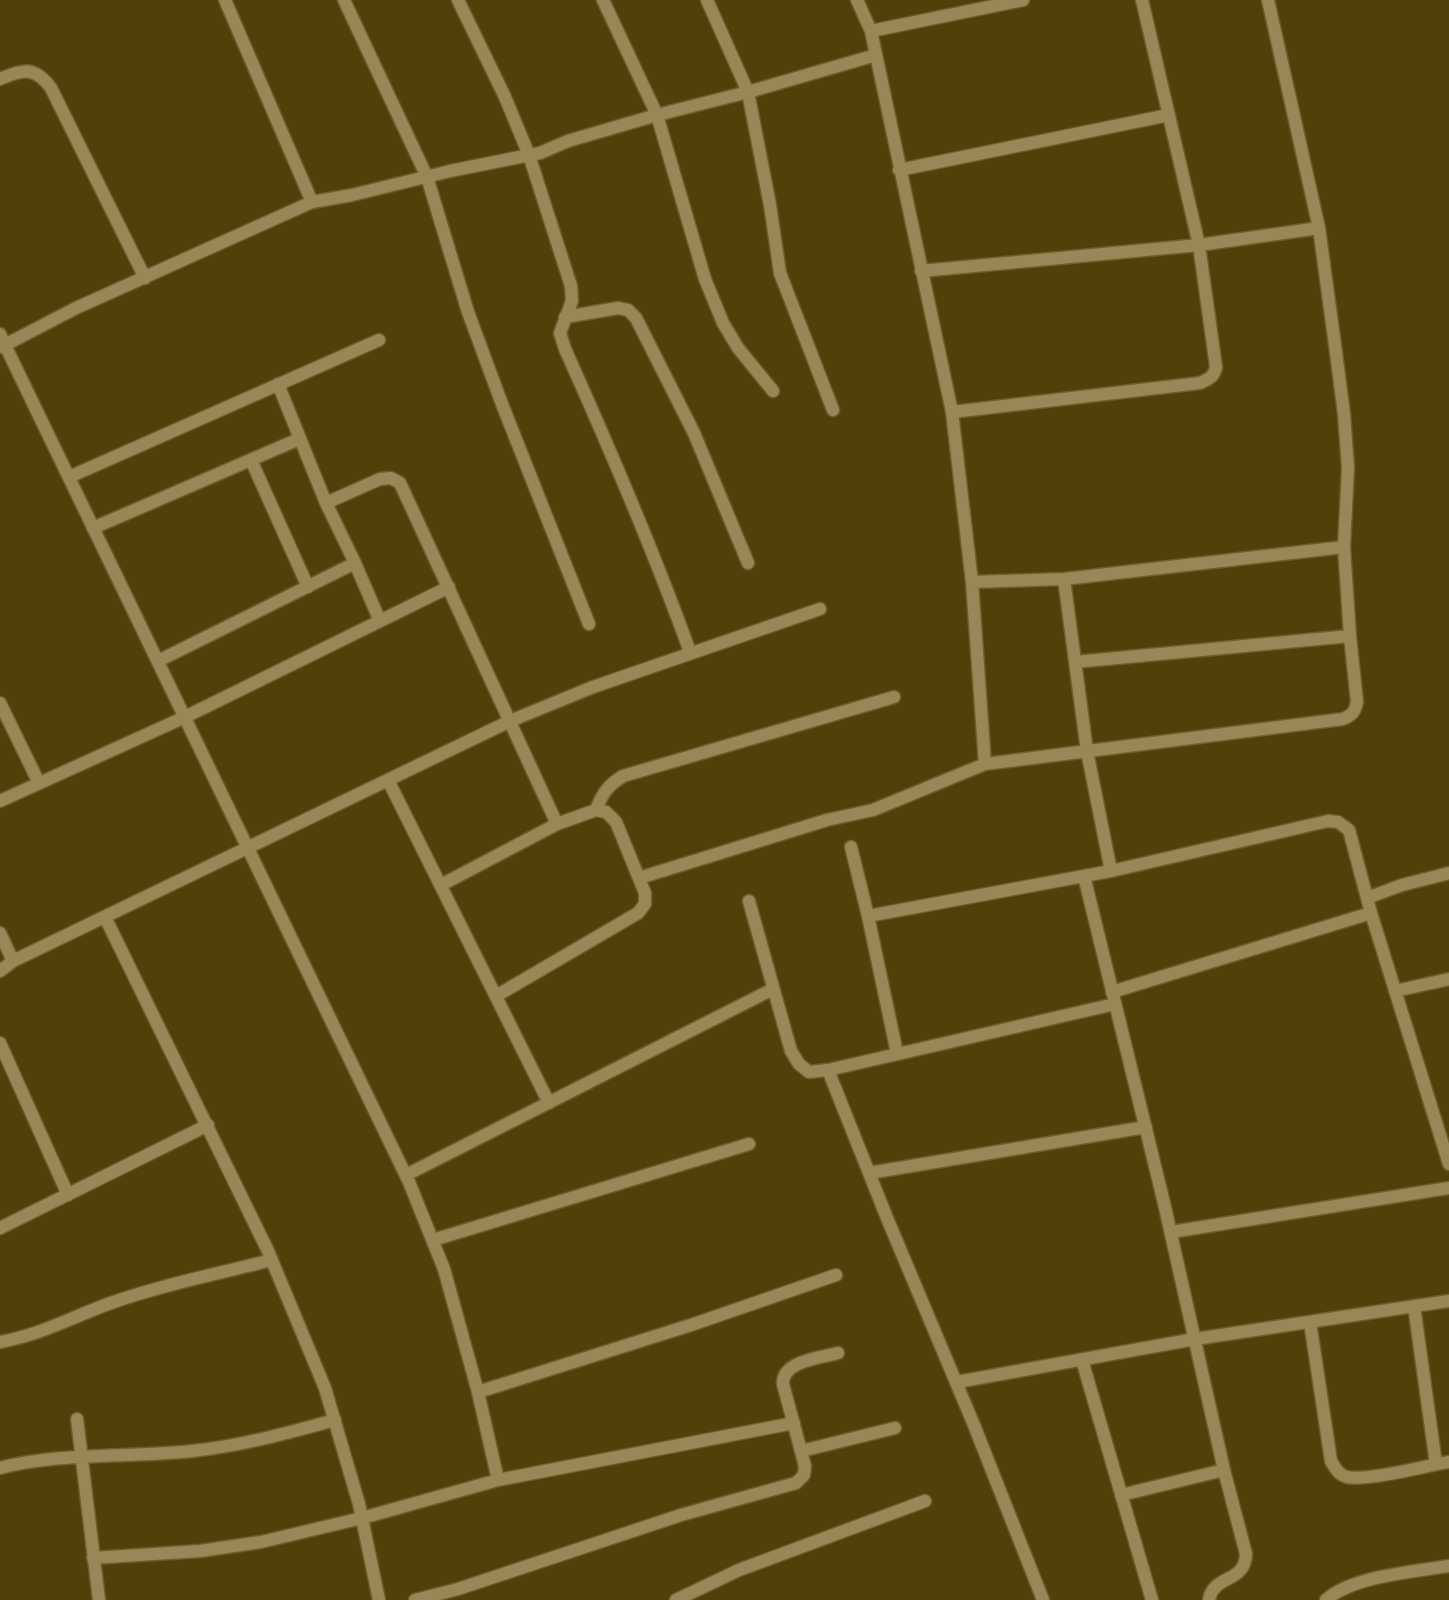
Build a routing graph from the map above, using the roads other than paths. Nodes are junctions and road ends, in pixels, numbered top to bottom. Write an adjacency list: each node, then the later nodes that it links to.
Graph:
1 (225, 0): 20 (street)
2 (344, 0): 19 (street)
3 (458, 0): 17 (street)
4 (603, 0): 15 (street)
5 (707, 0): 14 (street)
6 (857, 0): 11 (street)
7 (1023, 0): 10 (street)
8 (1142, 0): 16 (street)
9 (1268, 0): 21 (street)
10 (1008, 2): 11 (street)
11 (871, 31): 12 (street)
12 (876, 56): 14 (street); 18 (street)
13 (0, 79): 24 (street)
14 (748, 92): 15 (street); 30 (street)
15 (657, 115): 17 (street); 29 (street)
16 (1169, 115): 18 (street); 22 (street)
17 (529, 155): 19 (street); 25 (street)
18 (899, 170): 23 (street)
19 (427, 177): 20 (street); 46 (street)
20 (312, 202): 24 (street)
21 (1319, 228): 22 (street); 37 (street)
22 (1199, 245): 23 (street); 31 (street)
23 (921, 271): 31 (street)
24 (145, 278): 27 (street)
25 (565, 317): 39 (street); 48 (street)
26 (379, 340): 28 (street)
27 (2, 342): 34 (street)
28 (278, 384): 32 (street); 34 (street)
29 (773, 391)
30 (833, 410)
31 (952, 412): 41 (street)
32 (299, 440): 33 (street); 35 (street)
33 (251, 460): 36 (street); 43 (street)
34 (69, 477): 36 (street)
35 (326, 503): 38 (street); 42 (street)
36 (93, 528): 49 (street)
37 (1344, 547): 40 (street); 47 (street)
38 (356, 563): 43 (street); 45 (street)
39 (748, 563)
40 (1064, 579): 41 (street); 50 (street)
41 (972, 582): 56 (street)
42 (449, 586): 45 (street); 54 (street)
43 (308, 588): 49 (street)
44 (820, 609): 48 (street)
45 (380, 621): 53 (street)
46 (589, 624)
47 (1350, 636): 50 (street); 55 (street)
48 (690, 652): 54 (street)
49 (158, 661): 53 (street)
50 (1075, 662): 55 (street)
51 (894, 697): 60 (street)
52 (0, 703): 58 (street)
53 (184, 717): 58 (street); 63 (street)
54 (510, 721): 57 (street); 61 (street)
55 (1087, 751): 56 (street); 64 (street)
56 (985, 764): 67 (street)
57 (388, 780): 63 (street); 68 (street)
58 (39, 783): 59 (street)
59 (0, 801)
60 (596, 810): 61 (street); 67 (street)
61 (557, 824): 68 (street)
62 (851, 848): 72 (street)
63 (248, 849): 73 (street); 91 (street)
64 (1111, 871): 66 (street); 69 (street)
65 (1449, 873): 69 (street)
66 (1084, 876): 72 (street); 81 (street)
67 (639, 878): 80 (street)
68 (441, 885): 80 (street)
69 (1366, 898): 71 (street)
70 (749, 901): 78 (street)
71 (1371, 913): 79 (street); 81 (street)
72 (868, 916): 83 (street)
73 (105, 917): 75 (street); 86 (street)
74 (0, 933): 75 (street)
75 (14, 961): 76 (street)
76 (0, 971)
77 (1449, 979): 79 (street)
78 (773, 988): 84 (street); 85 (street)
79 (1395, 991): 89 (street)
80 (496, 996): 85 (street)
81 (1114, 998): 83 (street); 87 (street)
82 (0, 1043): 93 (street)
83 (897, 1053): 84 (street)
84 (828, 1070): 90 (street)
85 (549, 1103): 91 (street)
86 (208, 1125): 93 (street); 97 (street)
87 (1146, 1127): 90 (street); 95 (street)
88 (749, 1144): 96 (street)
89 (1449, 1164)
90 (869, 1173): 106 (street)
91 (406, 1174): 96 (street)
92 (1449, 1188): 95 (street)
93 (68, 1195): 94 (street)
94 (0, 1228)
95 (1171, 1232): 102 (street)
96 (434, 1240): 107 (street)
97 (272, 1260): 103 (street); 109 (street)
98 (836, 1275): 107 (street)
99 (1449, 1301): 100 (street)
100 (1414, 1306): 101 (street); 115 (street)
101 (1310, 1322): 102 (street); 115 (street)
102 (1195, 1339): 105 (street); 117 (street)
103 (0, 1342)
104 (838, 1353): 110 (street)
105 (1082, 1360): 106 (street); 119 (street)
106 (957, 1382): 128 (street)
107 (478, 1392): 118 (street)
108 (77, 1419): 113 (street)
109 (334, 1420): 113 (street); 121 (street)
110 (794, 1423): 112 (street); 118 (street)
111 (895, 1428): 112 (street)
112 (801, 1451): 126 (street)
113 (81, 1458): 116 (street); 122 (street)
114 (1449, 1462): 115 (street)
115 (1436, 1464)
116 (0, 1468)
117 (1224, 1470): 119 (street); 130 (street)
118 (498, 1480): 121 (street)
119 (1121, 1495): 129 (street)
120 (924, 1501): 127 (street)
121 (362, 1518): 122 (street); 125 (street)
122 (93, 1558): 124 (street)
123 (1449, 1566): 131 (street)
124 (99, 1600)
125 (380, 1600)
126 (415, 1600)
127 (676, 1600)
128 (1043, 1600)
129 (1152, 1600)
130 (1209, 1600)
131 (1326, 1600)

